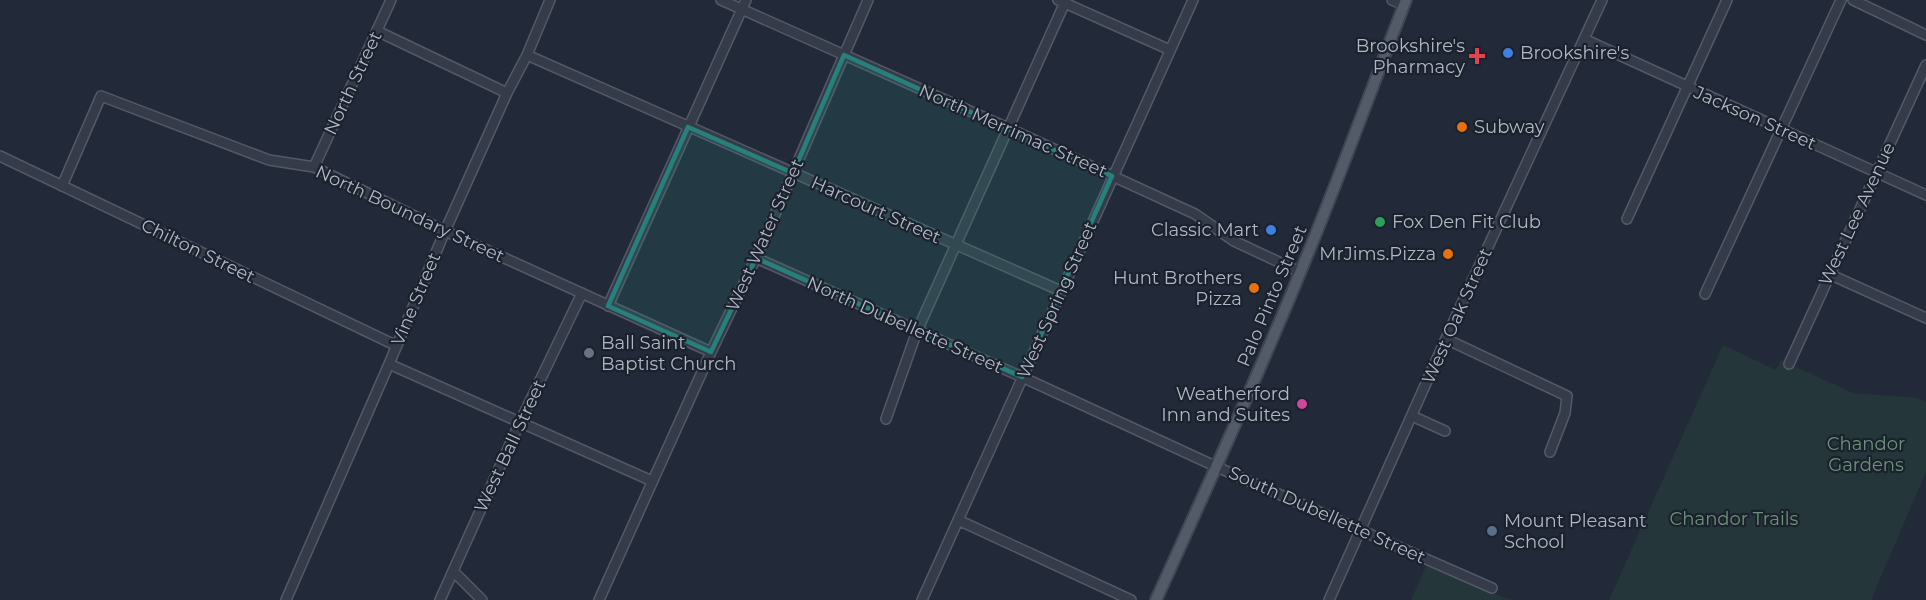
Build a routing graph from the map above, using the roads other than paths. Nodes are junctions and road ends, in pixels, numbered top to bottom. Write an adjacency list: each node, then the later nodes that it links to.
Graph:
1 (391, 0): 14 (street, North Street)
2 (550, 0): 18 (street, Vine Street)
3 (721, 0): 13 (street, North Merrimac Street)
4 (868, 0): 19 (street, West Water Street)
5 (1193, 0): 17 (street, West Spring Street)
6 (1392, 0): 12 (street)
7 (1602, 0): 16 (street, West Oak Street)
8 (1727, 0): 21 (street)
9 (1841, 0): 25 (street)
10 (1854, 0): 15 (street)
11 (1063, 1): 17 (street); 24 (street)
12 (1405, 3): 37 (main road, Palo Pinto Street)
13 (744, 5): 19 (street, North Merrimac Street); 23 (street)
14 (377, 31): 22 (street); 27 (street, North Street)
15 (1926, 35)
16 (1584, 39): 21 (street, Jackson Street); 45 (street, West Oak Street)
17 (1170, 50): 30 (street, West Spring Street)
18 (527, 55): 22 (street, Vine Street); 23 (street, Harcourt Street)
19 (844, 55): 24 (street, North Merrimac Street); 29 (street, West Water Street)
20 (1926, 65): 28 (street, West Lee Avenue)
21 (1687, 87): 25 (street, Jackson Street); 33 (street)
22 (507, 93): 34 (street, Vine Street)
23 (688, 127): 29 (street, Harcourt Street); 42 (street)
24 (1008, 128): 30 (street, North Merrimac Street); 35 (street)
25 (1781, 130): 28 (street, Jackson Street); 41 (street)
26 (0, 156): 31 (street, Chilton Street)
27 (314, 167): 31 (street, North Boundary Street); 34 (street, North Boundary Street)
28 (1876, 171): 32 (street, Jackson Street); 38 (street, West Lee Avenue)
29 (793, 173): 35 (street, Harcourt Street); 36 (street, West Water Street)
30 (1112, 176): 37 (street, North Merrimac Street); 39 (street, West Spring Street)
31 (62, 186): 46 (street, Chilton Street)
32 (1926, 195)
33 (1628, 219)
34 (445, 231): 40 (street, North Boundary Street); 46 (street, Vine Street)
35 (956, 245): 39 (street, Harcourt Street); 44 (street)
36 (756, 258): 44 (street, North Dubellette Street); 47 (street, West Water Street)
37 (1300, 272): 56 (main road, Palo Pinto Street)
38 (1829, 274): 43 (street); 49 (street, West Lee Avenue)
39 (1061, 291): 50 (street, West Spring Street)
40 (582, 293): 42 (street, North Boundary Street); 53 (street, West Ball Street)
41 (1705, 294)
42 (608, 306): 47 (street, North Boundary Street)
43 (1926, 318)
44 (917, 332): 50 (street, North Dubellette Street); 52 (street)
45 (1446, 339): 51 (street, West Oak Street); 55 (street)
46 (397, 346): 48 (street, Vine Street)
47 (711, 352): 57 (street, West Water Street)
48 (389, 364): 53 (street); 62 (street, Vine Street)
49 (1789, 364)
50 (1022, 377): 56 (street, North Dubellette Street); 58 (street, West Spring Street)
51 (1412, 416): 54 (street); 59 (street, West Oak Street)
52 (886, 419)
53 (520, 422): 57 (street); 60 (street, West Ball Street)
54 (1445, 431)
55 (1550, 452)
56 (1217, 467): 59 (street, South Dubellette Street); 68 (main road, Palo Pinto Street)
57 (652, 482): 65 (street, West Water Street)
58 (958, 520): 66 (street, West Spring Street); 67 (street)
59 (1360, 529): 61 (street, South Dubellette Street); 69 (street, West Oak Street)
60 (453, 571): 63 (street, West Ball Street); 64 (street)
61 (1492, 588)
62 (286, 600)
63 (440, 600)
64 (482, 600)
65 (600, 600)
66 (922, 600)
67 (1131, 600)
68 (1156, 600)
69 (1329, 600)

